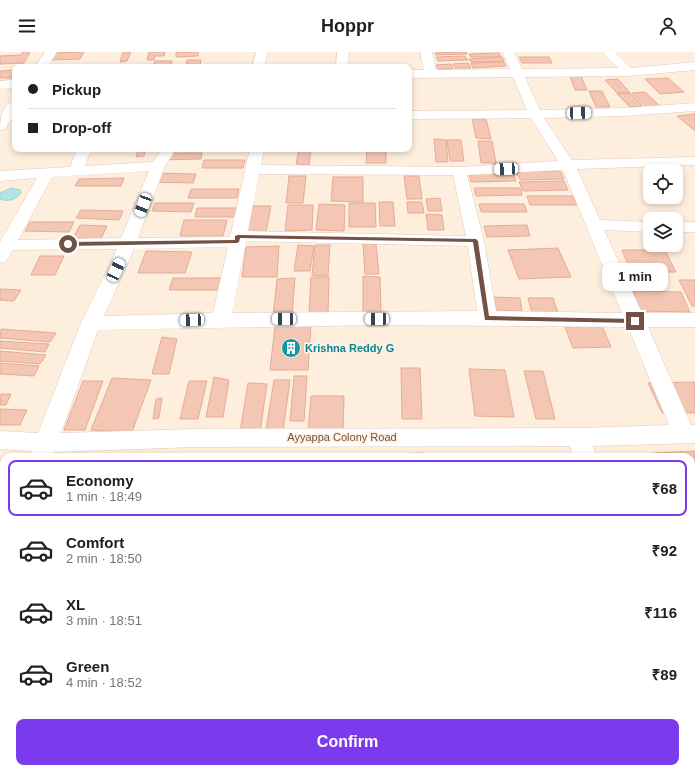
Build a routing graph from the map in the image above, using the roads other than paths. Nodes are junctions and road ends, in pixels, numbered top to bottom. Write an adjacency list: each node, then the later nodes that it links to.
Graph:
1 (51, 52): 8 (street)
2 (262, 52): 9 (street)
3 (343, 52): 10 (street)
4 (426, 52): 15 (street)
5 (508, 52): 12 (street)
6 (608, 52): 13 (street)
7 (685, 56): 11 (street)
8 (43, 64)
9 (259, 64)
10 (342, 64)
11 (695, 65): 13 (street)
12 (517, 72): 13 (street); 15 (street); 20 (street)
13 (628, 72)
14 (412, 74): 15 (street)
15 (431, 74)
16 (12, 84): 17 (street)
17 (0, 85)
18 (695, 108): 20 (street)
19 (12, 109): 22 (street)
20 (535, 114): 21 (street); 28 (street)
21 (412, 115)
22 (0, 126)
23 (83, 152): 30 (street)
24 (167, 152): 27 (street)
25 (256, 152): 29 (street)
26 (695, 161): 28 (street)
27 (158, 166): 30 (street); 40 (street)
28 (568, 166): 31 (street); 34 (street)
29 (252, 169): 31 (street); 38 (street)
30 (76, 170): 32 (street)
31 (459, 171): 39 (street)
32 (47, 173): 33 (street); 41 (street)
33 (0, 176)
34 (595, 226): 35 (street); 45 (street)
35 (643, 227)
36 (683, 227): 37 (street)
37 (695, 228)
38 (237, 239): 39 (street); 40 (street); 43 (street)
39 (476, 241): 42 (street)
40 (128, 243): 41 (street); 46 (street)
41 (4, 251)
42 (487, 318): 43 (street); 45 (street)
43 (221, 319): 46 (street)
44 (695, 320): 45 (street)
45 (635, 321): 47 (street)
46 (91, 323): 51 (street)
47 (690, 434): 50 (street, Ayyappa Colony Road)
48 (0, 440): 51 (street, Ayyappa Colony Road)
49 (193, 447): 50 (street, Ayyappa Colony Road); 51 (street, Ayyappa Colony Road)
50 (582, 447)
51 (44, 450)

